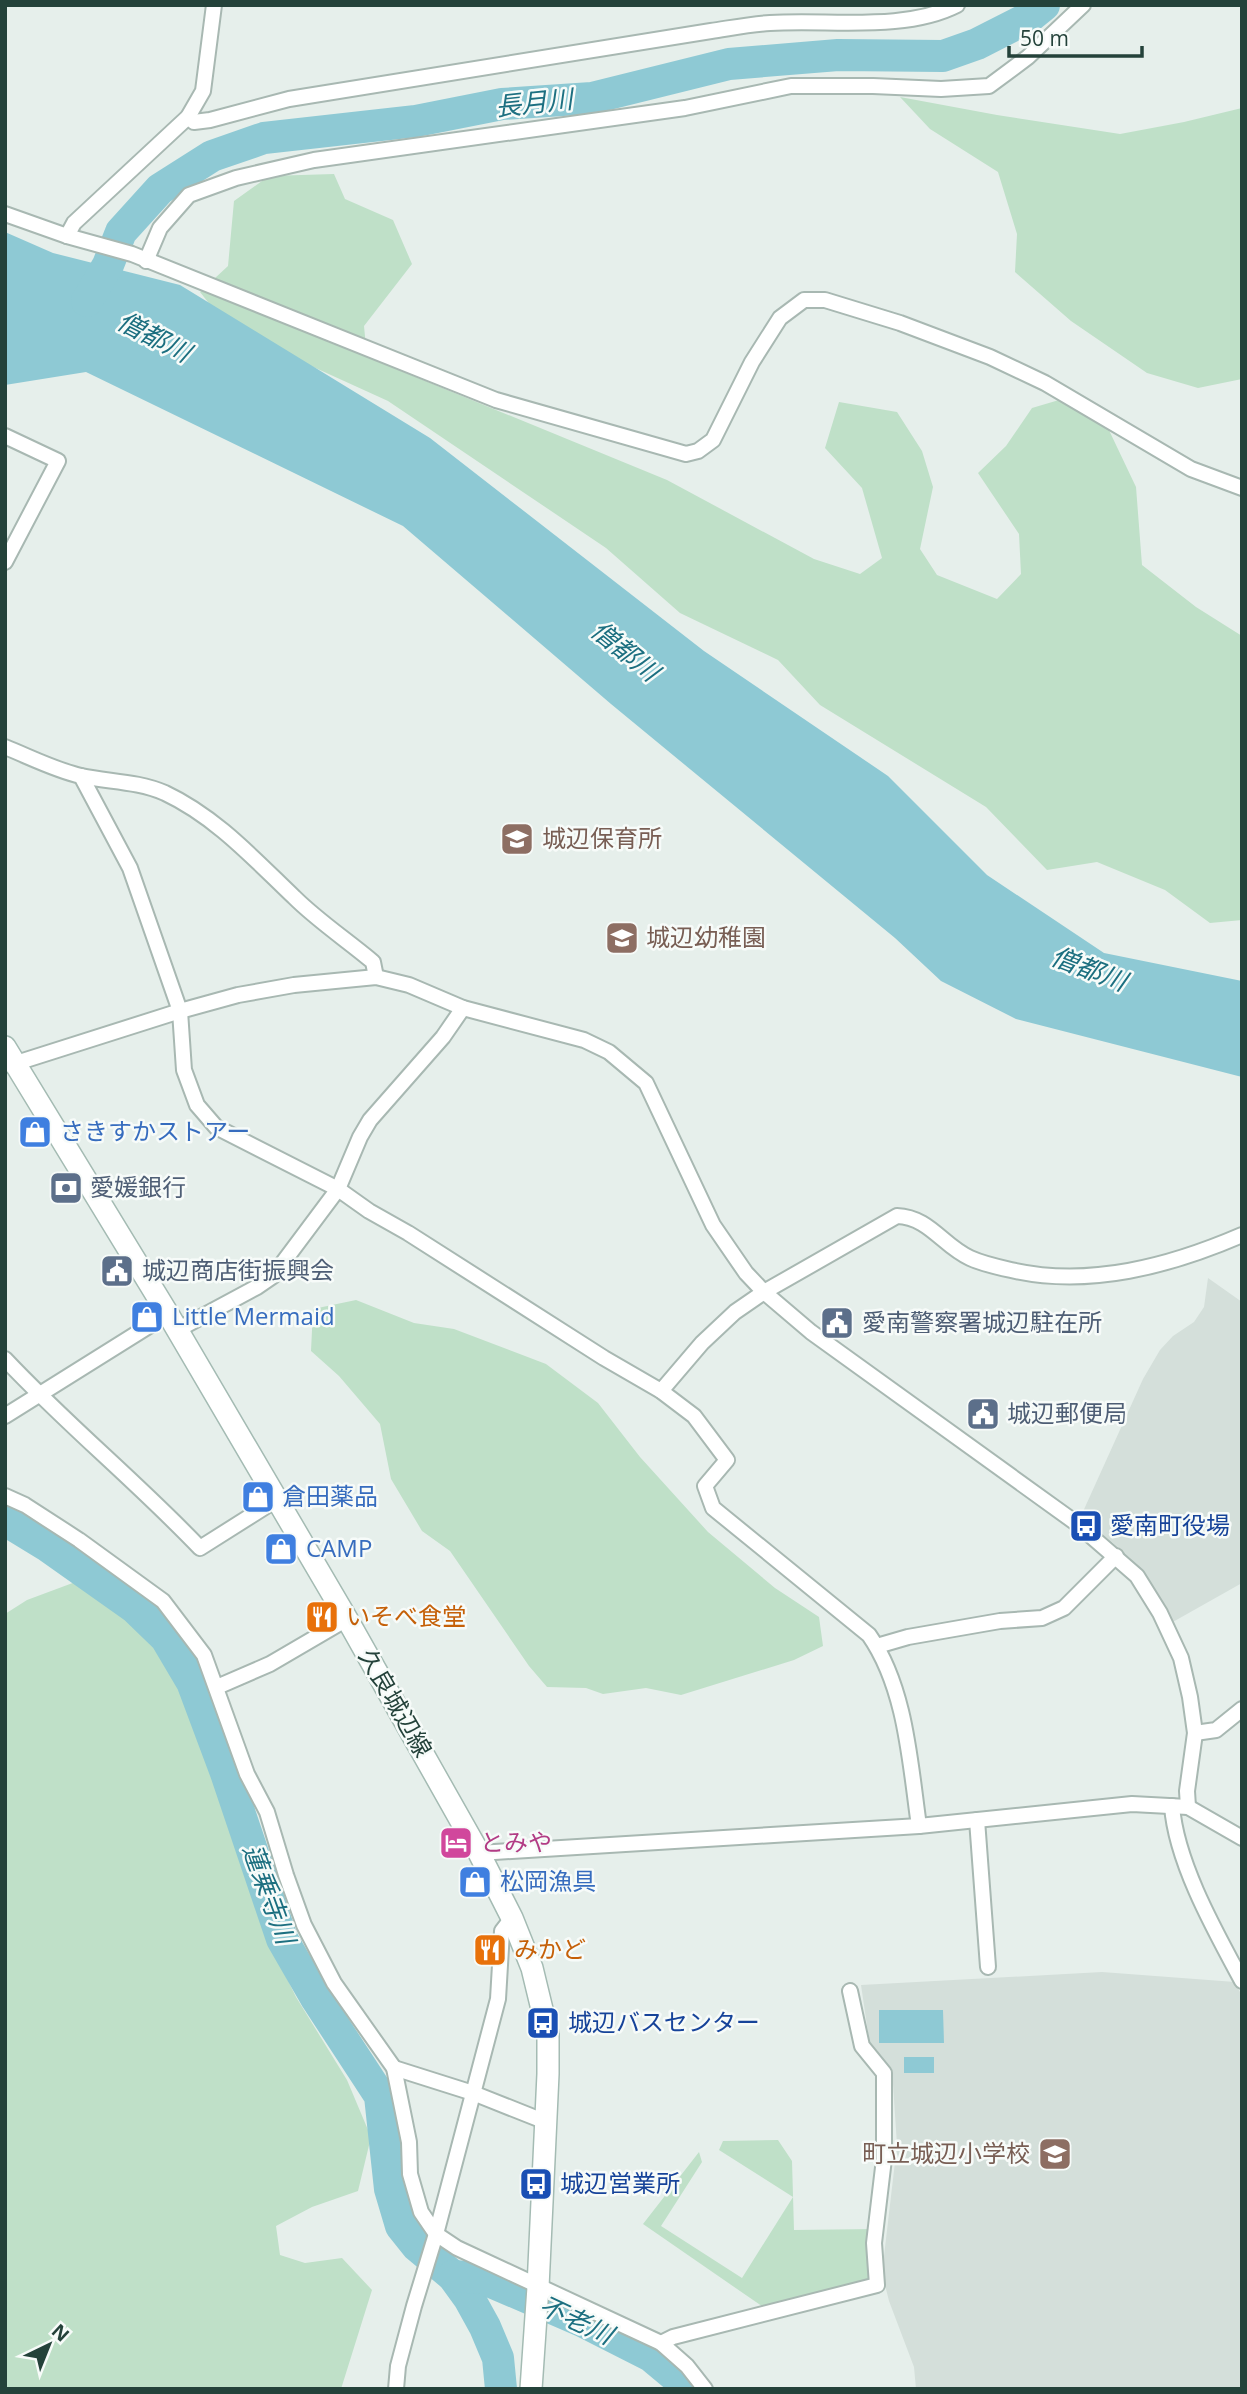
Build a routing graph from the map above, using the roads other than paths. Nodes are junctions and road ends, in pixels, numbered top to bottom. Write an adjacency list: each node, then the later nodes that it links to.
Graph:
1 (214, 5): 4 (street)
2 (957, 5): 4 (street)
3 (1083, 5): 7 (street)
4 (188, 117): 6 (street)
5 (5, 214): 6 (street)
6 (72, 237): 7 (street)
7 (146, 261): 9 (street)
8 (5, 436): 10 (street)
9 (1242, 488)
10 (5, 562)
11 (5, 747): 12 (street)
12 (81, 776): 13 (street); 15 (street)
13 (376, 977): 14 (street); 15 (street)
14 (463, 1009): 17 (street); 19 (street)
15 (180, 1011): 16 (street); 17 (street)
16 (9, 1059): 20 (main road, 久良城辺線)
17 (338, 1189): 20 (street); 22 (street)
18 (1242, 1235): 19 (street)
19 (764, 1292): 22 (street); 27 (street)
20 (173, 1322): 23 (street); 26 (main road, 久良城辺線)
21 (5, 1359): 23 (street)
22 (661, 1391): 29 (street)
23 (39, 1395): 24 (street); 26 (street)
24 (5, 1416)
25 (5, 1496): 30 (street)
26 (276, 1500): 28 (main road, 久良城辺線)
27 (1116, 1556): 29 (street); 32 (street)
28 (347, 1619): 30 (street); 38 (main road, 久良城辺線)
29 (877, 1646): 36 (street)
30 (217, 1687): 43 (street)
31 (1242, 1709): 32 (street)
32 (1195, 1732): 34 (street)
33 (1172, 1806): 34 (street); 35 (street); 41 (street)
34 (1188, 1807): 37 (street)
35 (977, 1820): 36 (street); 40 (street)
36 (919, 1826): 38 (street)
37 (1242, 1838)
38 (480, 1853): 39 (main road, 久良城辺線)
39 (512, 1918): 44 (street); 45 (main road, 久良城辺線)
40 (988, 1967)
41 (1242, 1982)
42 (850, 1991): 48 (street)
43 (394, 2068): 44 (street); 46 (street)
44 (473, 2093): 45 (street); 46 (street)
45 (546, 2122): 47 (main road, 久良城辺線)
46 (436, 2234): 47 (street); 49 (street)
47 (538, 2287): 48 (street); 50 (main road, 久良城辺線)
48 (661, 2343): 51 (street)
49 (396, 2389)
50 (531, 2389)
51 (705, 2389)

